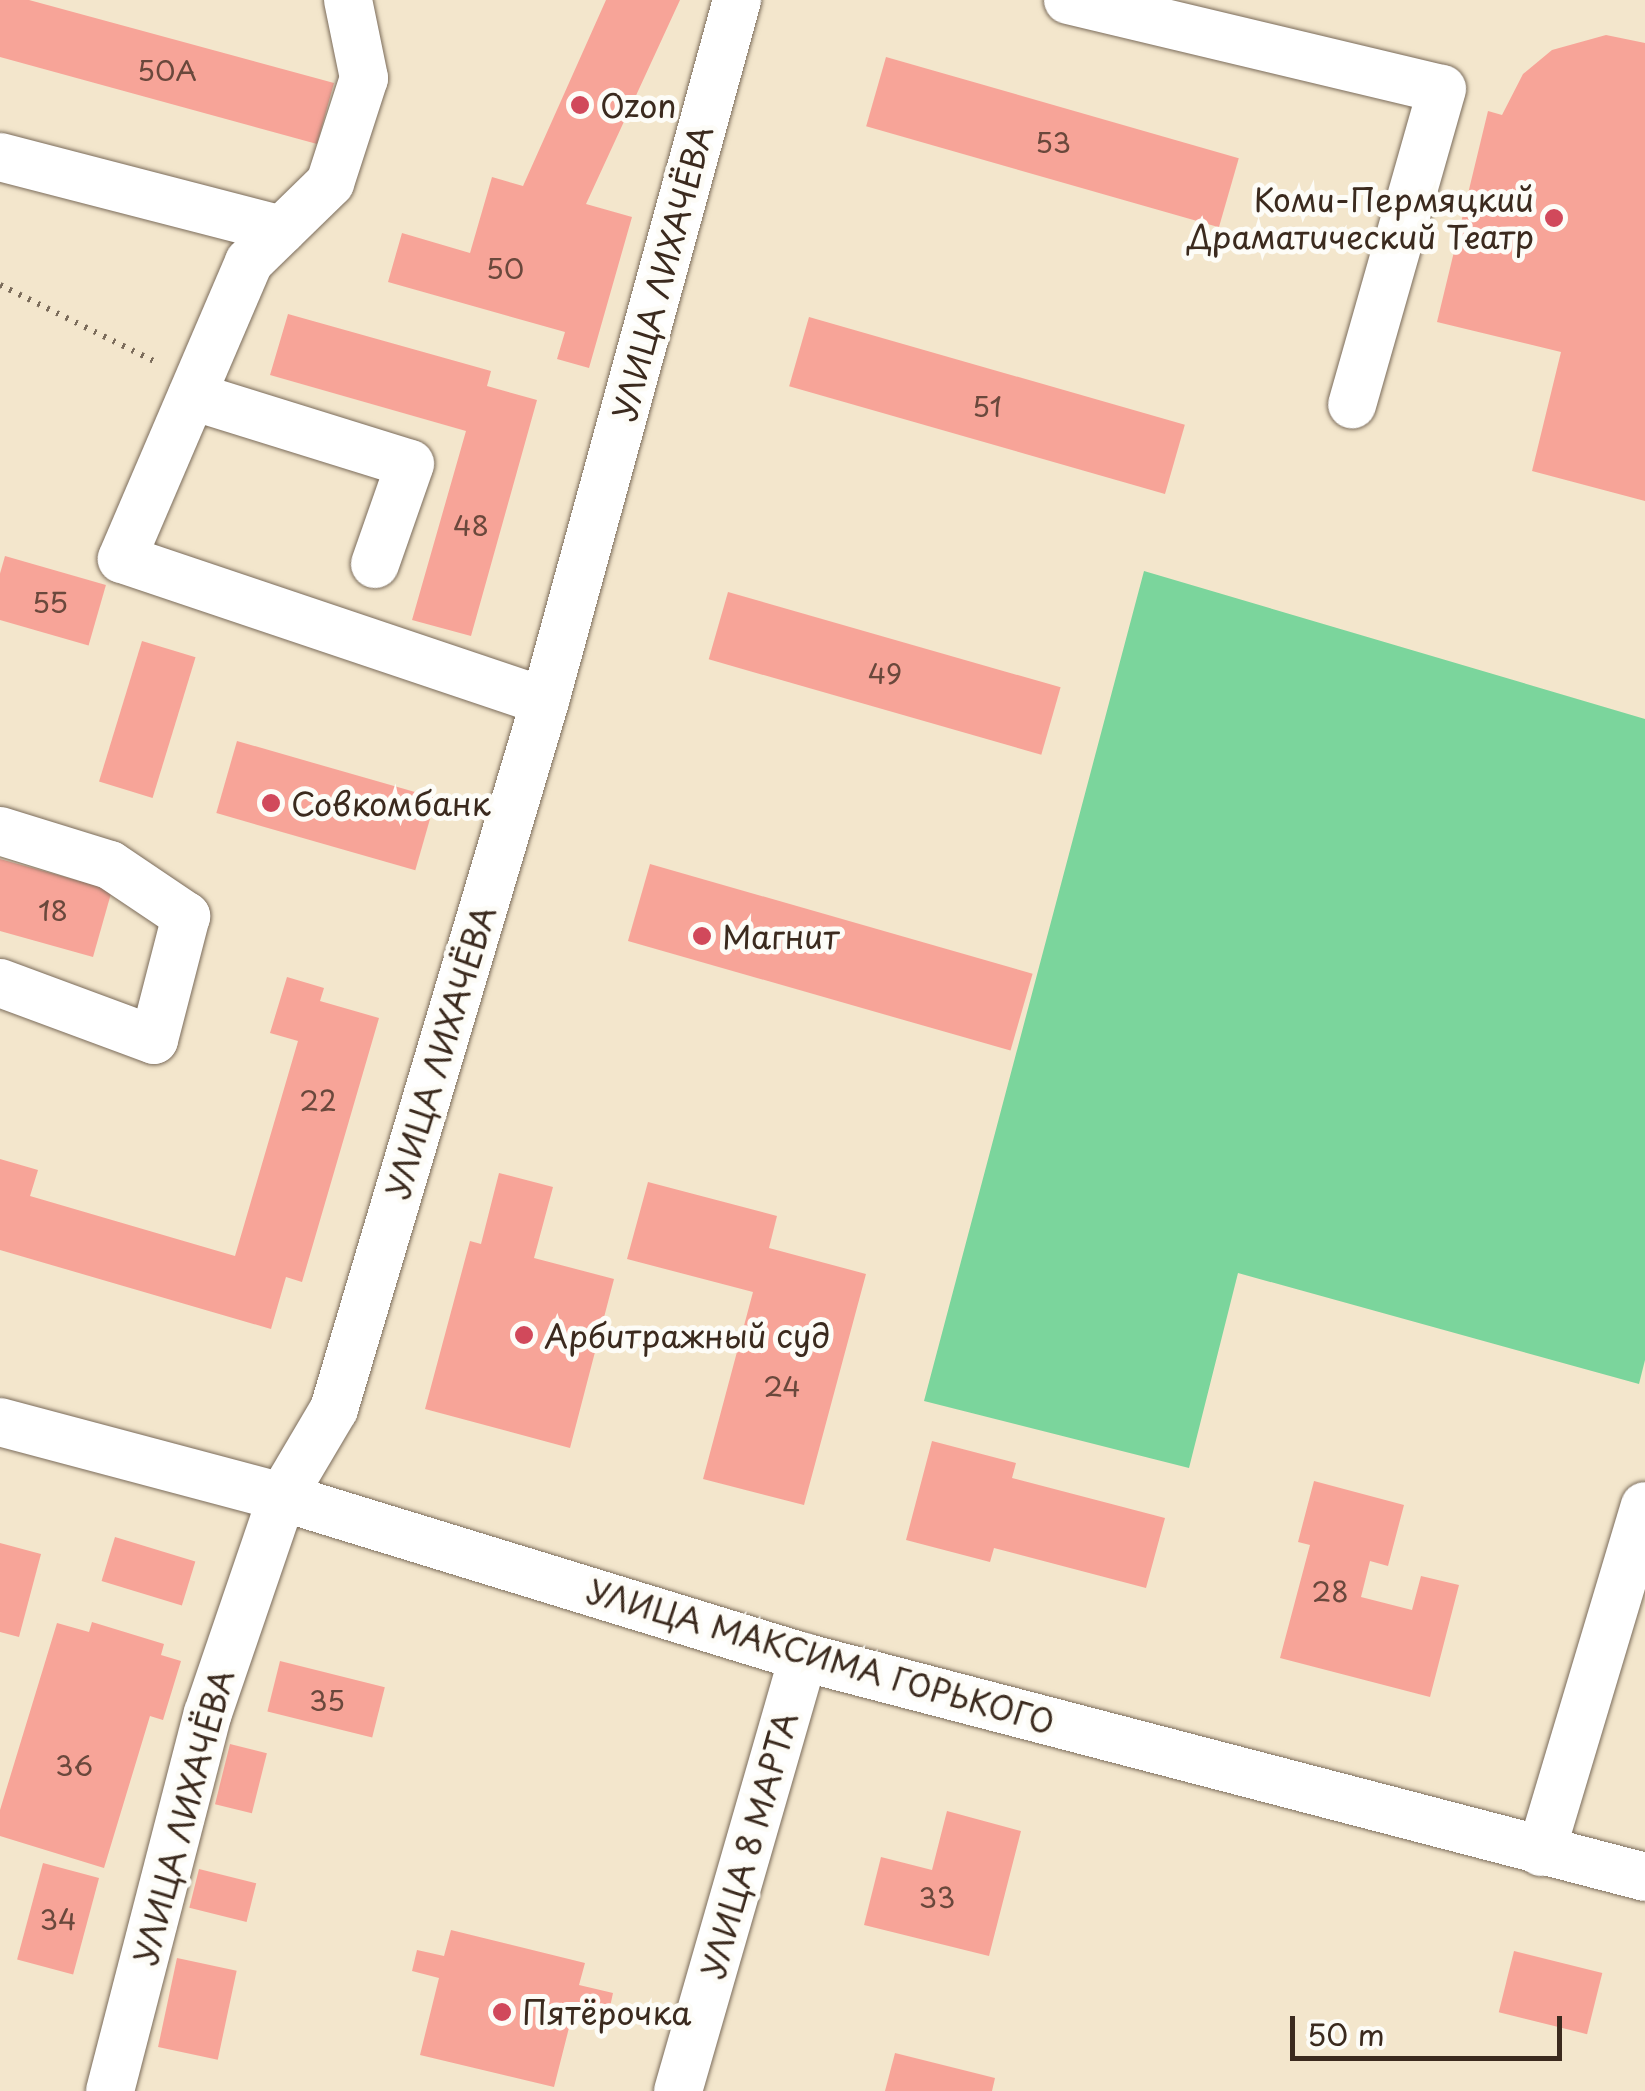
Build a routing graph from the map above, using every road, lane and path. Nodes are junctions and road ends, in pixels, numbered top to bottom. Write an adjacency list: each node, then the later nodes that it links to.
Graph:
1 (348, 0): 5 (street)
2 (738, 0): 10 (street, УЛИЦА ЛИХАЧЁВА)
3 (1068, 0): 8 (street)
4 (0, 157): 5 (street)
5 (282, 230): 7 (street)
6 (0, 285): 7 (path)
7 (192, 396): 9 (street); 10 (street)
8 (1352, 404)
9 (375, 564)
10 (545, 701): 14 (street, УЛИЦА ЛИХАЧЁВА)
11 (0, 832): 12 (street)
12 (0, 983)
13 (0, 1422): 14 (street, УЛИЦА МАКСИМА ГОРЬКОГО)
14 (282, 1496): 16 (street, УЛИЦА МАКСИМА ГОРЬКОГО); 19 (street, УЛИЦА ЛИХАЧЁВА)
15 (1645, 1506): 17 (street)
16 (804, 1657): 17 (street, УЛИЦА МАКСИМА ГОРЬКОГО); 20 (street, УЛИЦА 8 МАРТА)
17 (1541, 1852): 18 (street, УЛИЦА МАКСИМА ГОРЬКОГО)
18 (1645, 1877)
19 (110, 2091)
20 (678, 2091)

